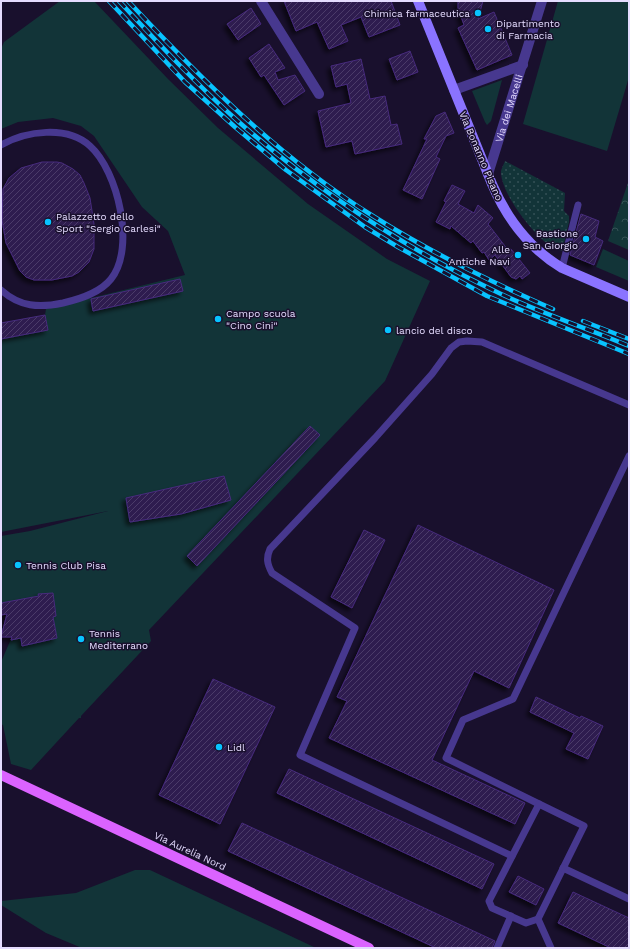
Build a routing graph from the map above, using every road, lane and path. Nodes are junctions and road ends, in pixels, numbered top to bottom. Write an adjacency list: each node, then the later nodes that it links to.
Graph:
1 (261, 1): 6 (street)
2 (418, 1): 5 (main road, Via Bonanno Pisano)
3 (542, 1): 4 (street, Via dei Macelli)
4 (523, 65): 5 (street, Via dei Macelli); 8 (street, Via dei Macelli)
5 (454, 90): 8 (main road, Via Bonanno Pisano)
6 (319, 94)
7 (1, 145): 11 (lane)
8 (488, 174): 10 (main road, Via Bonanno Pisano)
9 (578, 205): 10 (lane)
10 (562, 268): 12 (main road, Via Bonanno Pisano)
11 (1, 290)
12 (629, 297)
13 (629, 405): 17 (lane)
14 (629, 456): 16 (lane)
15 (1, 775): 22 (main road, Via Aurelia Nord)
16 (539, 804): 17 (lane); 18 (lane)
17 (512, 856): 20 (lane)
18 (563, 868): 19 (lane); 21 (lane)
19 (629, 899)
20 (511, 916): 21 (lane); 23 (lane)
21 (538, 919): 24 (lane)
22 (369, 948)
23 (497, 948)
24 (551, 948)

